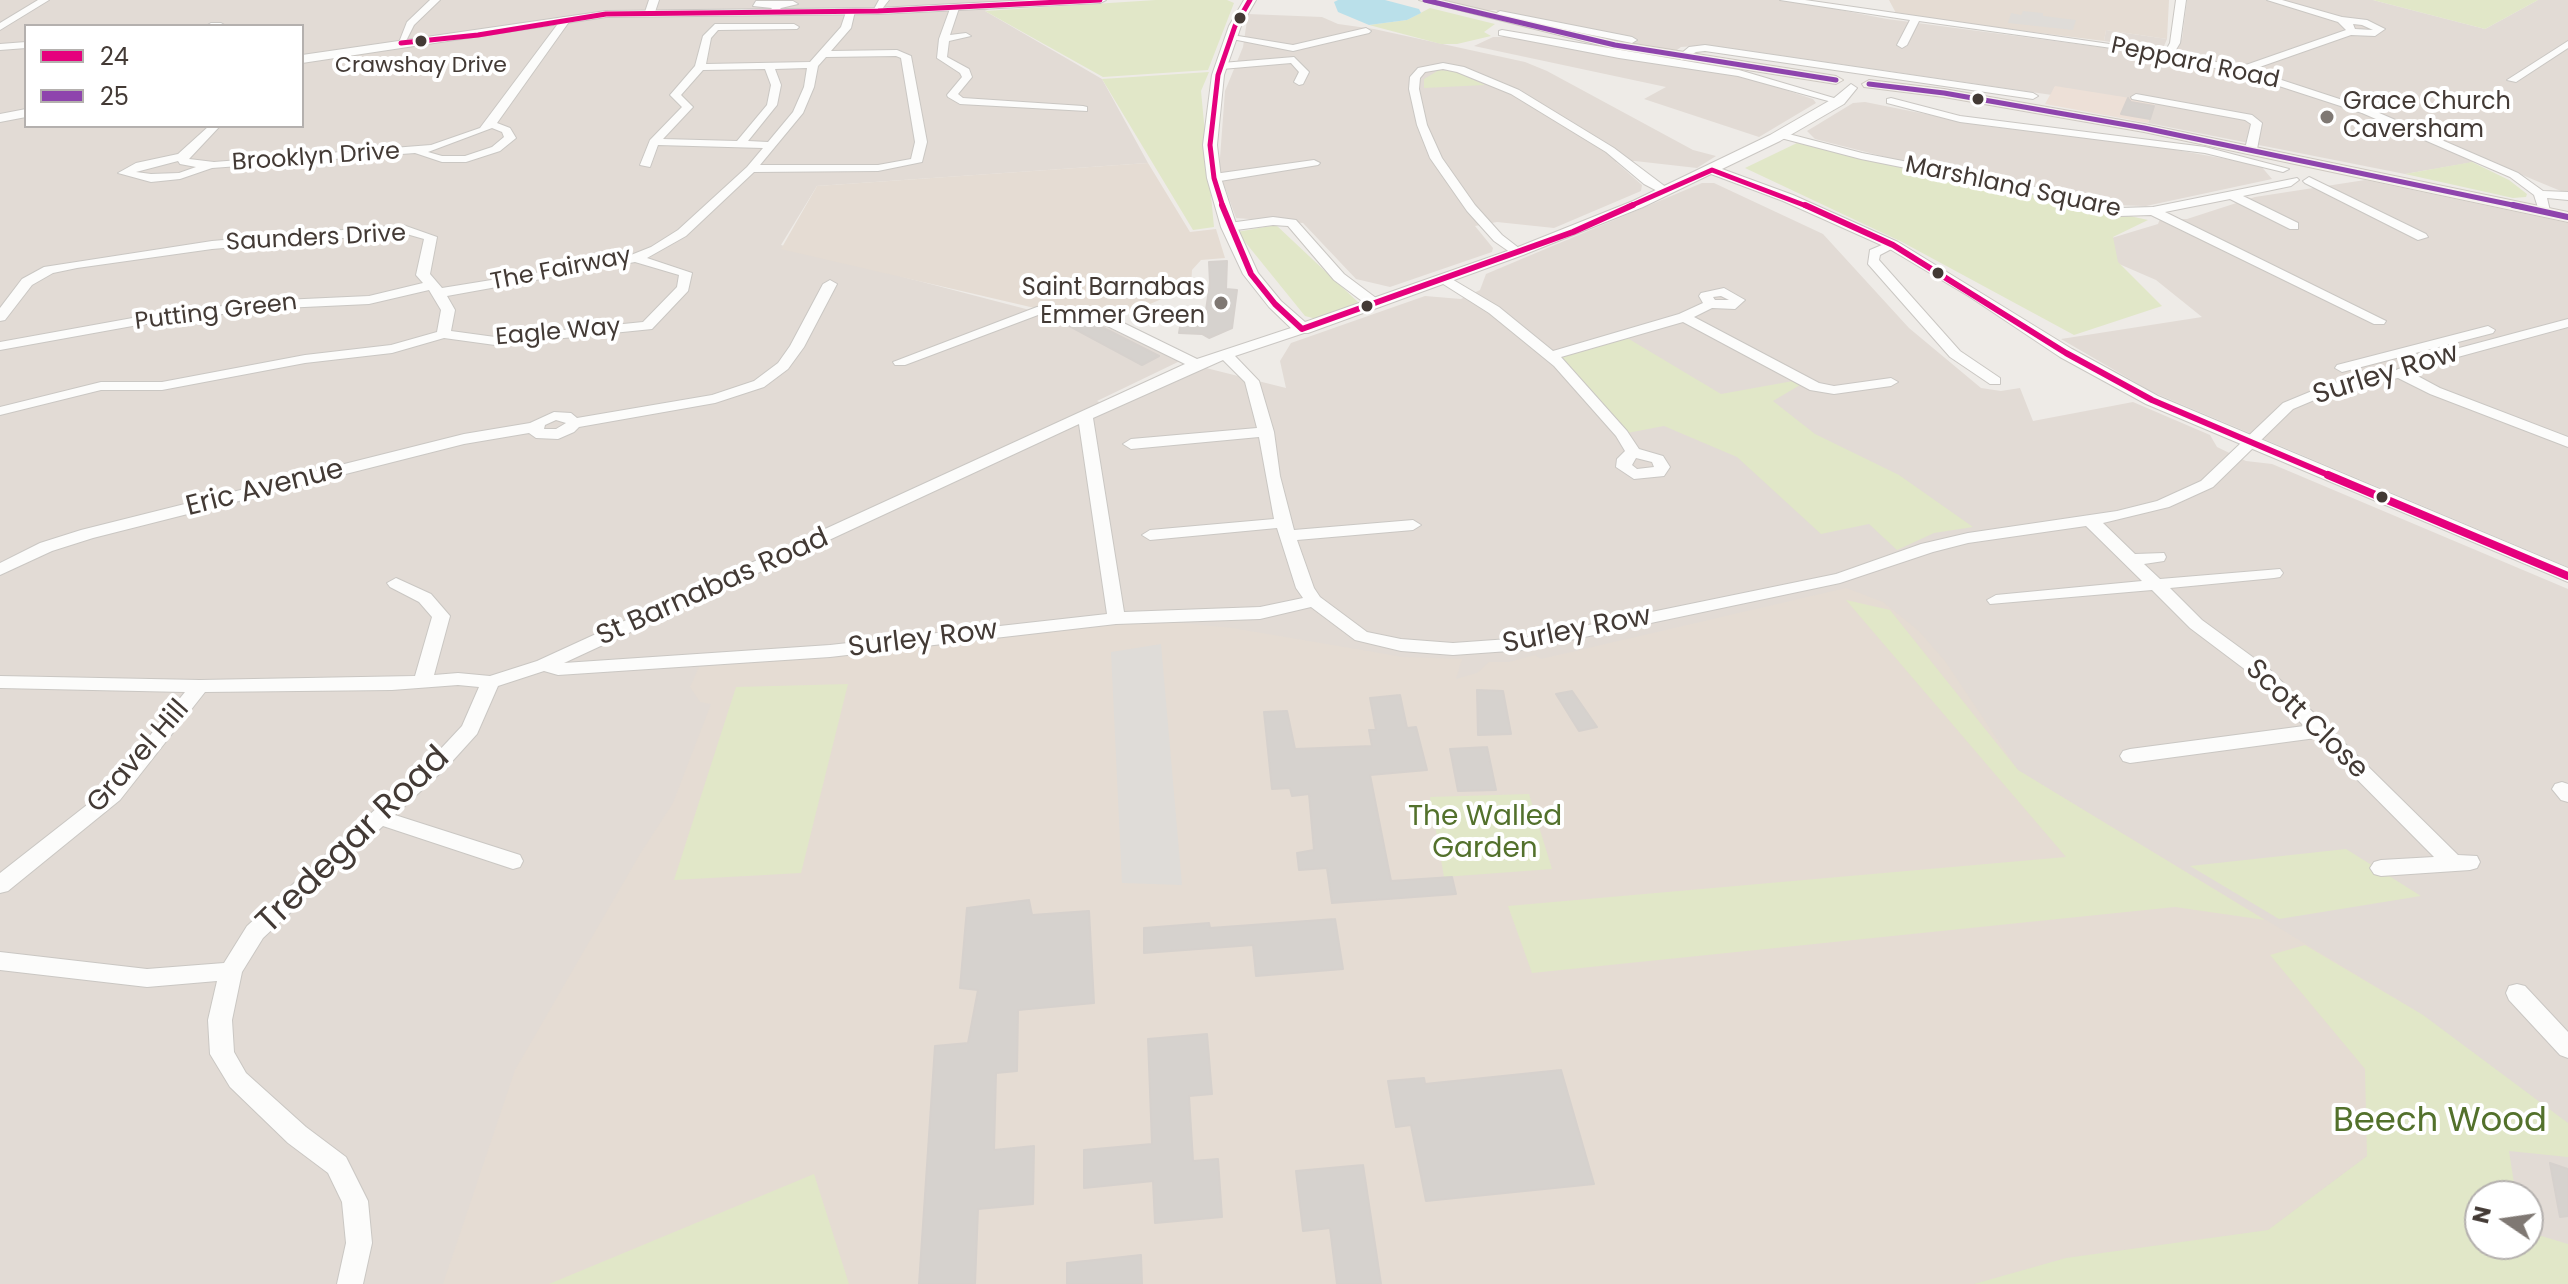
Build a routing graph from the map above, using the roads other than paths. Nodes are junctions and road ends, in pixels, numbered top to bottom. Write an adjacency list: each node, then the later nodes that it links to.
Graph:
1 (40, 0): 23 (street)
2 (435, 0): 33 (street)
3 (1100, 0): 9 (street)
4 (1250, 0): 30 (street)
5 (1425, 0): 18 (main road)
6 (1785, 0): 20 (street, Peppard Road)
7 (2181, 0): 39 (street)
8 (2272, 0): 21 (street)
9 (992, 3): 15 (street)
10 (756, 4): 16 (street)
11 (793, 4): 16 (street)
12 (1518, 4): 18 (street)
13 (652, 6): 16 (street); 19 (street)
14 (881, 6): 15 (street); 17 (street)
15 (954, 8): 31 (street)
16 (776, 9): 17 (street)
17 (850, 11): 38 (street, The Fairway)
18 (1496, 16): 28 (main road)
19 (566, 19): 33 (street); 60 (street)
20 (1915, 20): 36 (street); 39 (street, Peppard Road)
21 (2341, 20): 26 (street); 26 (street)
22 (1602, 22): 28 (street)
23 (0, 27)
24 (794, 27): 45 (street)
25 (1366, 31): 30 (street)
26 (2350, 32): 47 (street)
27 (1502, 33): 55 (street)
28 (1587, 35): 32 (street); 40 (main road)
29 (966, 36): 31 (street)
30 (1232, 38): 44 (street)
31 (944, 39): 57 (street)
32 (1632, 40)
33 (401, 43): 41 (street)
34 (2568, 44): 46 (street)
35 (24, 45): 37 (street)
36 (1902, 45)
37 (0, 47)
38 (824, 54): 42 (street, The Fairway); 72 (street)
39 (2169, 54): 47 (street, Peppard Road)
40 (1682, 57): 48 (main road); 52 (street)
41 (304, 59)
42 (813, 65): 43 (street); 65 (street, The Fairway)
43 (769, 66): 45 (street); 64 (street)
44 (1222, 66): 49 (street); 75 (street)
45 (700, 67): 63 (street)
46 (2505, 68)
47 (2241, 70): 80 (street, Peppard Road)
48 (1836, 80): 50 (main road); 51 (main road)
49 (1299, 82)
50 (1869, 84): 51 (main road); 52 (main road)
51 (1851, 88): 55 (street)
52 (1945, 88): 53 (street); 66 (main road)
53 (2033, 96)
54 (2136, 97): 66 (street)
55 (1839, 101): 62 (street)
56 (1891, 101): 73 (street)
57 (1083, 109)
58 (24, 113): 59 (street)
59 (0, 118)
60 (491, 124): 67 (street, Brooklyn Drive); 67 (street, Brooklyn Drive)
61 (213, 128): 68 (street, Brooklyn Drive)
62 (1781, 135): 74 (street); 82 (street, Marshland Square)
63 (654, 142): 64 (street); 71 (street)
64 (741, 143): 65 (street)
65 (772, 145): 72 (street, The Fairway)
66 (2251, 149): 83 (main road)
67 (418, 151): 70 (street, Brooklyn Drive)
68 (182, 157): 70 (street, Brooklyn Drive); 70 (street, Brooklyn Drive)
69 (1314, 163): 75 (street)
70 (214, 165)
71 (646, 165)
72 (751, 169): 90 (street, The Fairway)
73 (2283, 169): 76 (street); 77 (street)
74 (1712, 170): 78 (street); 88 (street)
75 (1214, 178): 86 (street)
76 (2293, 180): 77 (street, Marshland Square); 79 (street, Marshland Square)
77 (2309, 181): 87 (street)
78 (1665, 191): 89 (street); 89 (street)
79 (2229, 194): 82 (street, Marshland Square); 85 (street)
80 (2540, 194): 81 (street); 83 (street)
81 (2568, 196)
82 (2153, 211): 95 (street)
83 (2544, 211): 84 (main road)
84 (2568, 217)
85 (2294, 226)
86 (1229, 227): 96 (street); 102 (street)
87 (2422, 237)
88 (1893, 245): 113 (street); 119 (street)
89 (1518, 252): 91 (street)
90 (634, 258): 93 (street, The Fairway); 104 (street, Eagle Way)
91 (1445, 279): 96 (street); 107 (street)
92 (830, 284): 128 (street, Eric Avenue)
93 (435, 289): 98 (street, Saunders Drive); 104 (street, Saunders Drive); 105 (street, Putting Green)
94 (2349, 292): 95 (street)
95 (2332, 296): 100 (street)
96 (1375, 304): 102 (street)
97 (1710, 304): 99 (street)
98 (0, 317)
99 (1684, 317): 107 (street); 114 (street)
100 (2379, 321)
101 (2568, 323): 112 (street, Surley Row)
102 (1302, 329): 106 (street, St Barnabas Road)
103 (2488, 330): 108 (street)
104 (443, 334): 115 (street)
105 (0, 346)
106 (1225, 354): 110 (street, St Barnabas Road); 117 (street)
107 (1550, 356): 121 (street)
108 (2381, 358): 111 (street); 112 (street)
109 (900, 362): 110 (street)
110 (1196, 364): 116 (street, St Barnabas Road)
111 (2342, 368)
112 (2403, 372): 118 (street); 119 (street, Surley Row)
113 (1995, 381)
114 (1891, 382)
115 (0, 411)
116 (1085, 416): 135 (street); 136 (street, St Barnabas Road)
117 (1266, 432): 120 (street); 124 (street)
118 (2568, 442)
119 (2251, 443): 122 (street, Surley Row); 130 (street)
120 (1131, 444)
121 (1633, 452)
122 (2090, 520): 127 (street, Scott Close); 134 (street, Surley Row)
123 (1413, 525): 124 (street)
124 (1285, 529): 125 (street); 134 (street)
125 (1150, 535)
126 (2158, 557): 127 (street)
127 (2131, 560): 132 (street, Scott Close)
128 (0, 570)
129 (2274, 573): 132 (street)
130 (2568, 576)
131 (396, 583): 137 (street)
132 (2155, 584): 133 (street); 141 (street, Scott Close)
133 (1996, 600)
134 (1314, 601): 135 (street, Surley Row)
135 (1116, 618): 136 (street, Surley Row)
136 (543, 665): 139 (street, St Barnabas Road)
137 (423, 681): 139 (street, St Barnabas Road); 140 (street, St Barnabas Road)
138 (0, 682): 140 (street, St Barnabas Road)
139 (491, 682): 143 (street, Tredegar Road)
140 (200, 686): 146 (street, Gravel Hill)
141 (2320, 731): 142 (street); 145 (street, Scott Close)
142 (2130, 756)
143 (379, 817): 144 (street); 148 (street, Tredegar Road)
144 (513, 861)
145 (2381, 868)
146 (0, 885)
147 (0, 961): 148 (street)
148 (231, 971): 151 (street, Tredegar Road)
149 (2517, 993): 150 (street)
150 (2568, 1048)
151 (350, 1284)

